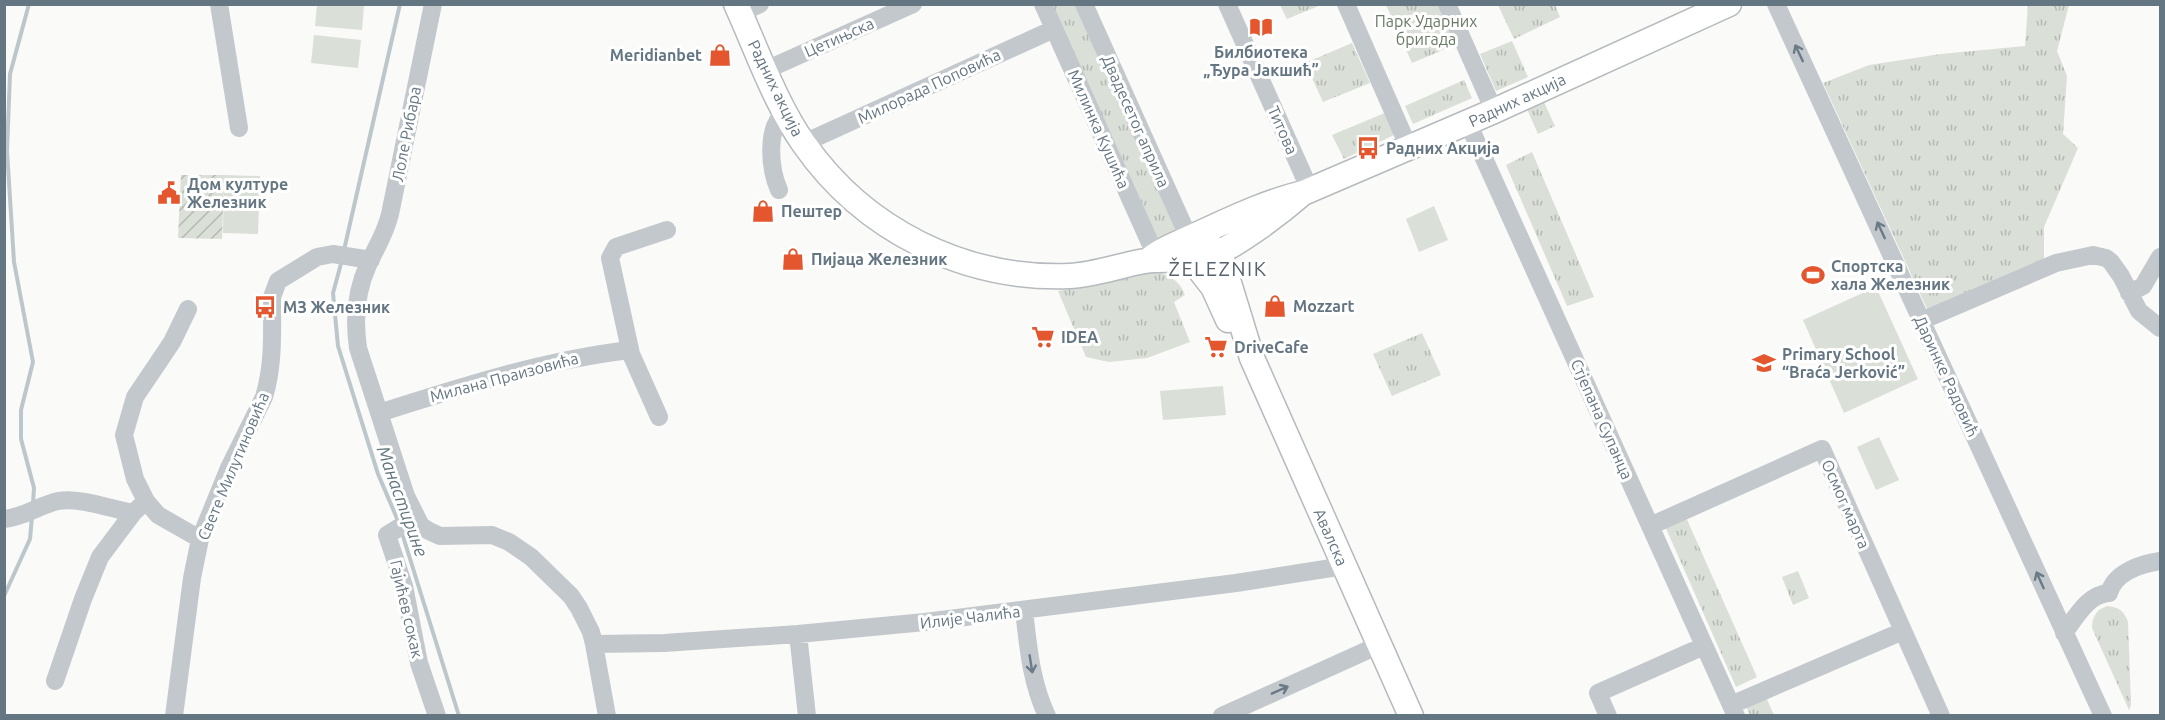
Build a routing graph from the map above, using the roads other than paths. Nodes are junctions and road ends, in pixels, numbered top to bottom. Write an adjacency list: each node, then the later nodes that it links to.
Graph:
1 (219, 4): 17 (street)
2 (434, 4): 28 (street, Лоле Рибара)
3 (913, 4): 13 (street, Цетињска)
4 (1043, 4): 12 (street, Милинка Кушића)
5 (1084, 4): 24 (street, Двадесетог априла)
6 (1227, 4): 21 (street, Титова)
7 (1346, 4): 19 (street)
8 (1447, 4): 14 (street)
9 (1729, 4): 14 (main road, Радних акција)
10 (1776, 4): 32 (street, Даринке Радовић, one-way to 10)
11 (746, 8): 13 (main road, Радних акција)
12 (1054, 28): 18 (street, Милорада Поповића); 27 (street, Милинка Кушића)
13 (766, 70): 15 (main road, Радних акција)
14 (1494, 111): 16 (main road, Радних акција)
15 (786, 112): 18 (main road, Радних акција); 20 (street)
16 (1468, 123): 19 (main road, Радних акција); 41 (street, Стјепана Супанца)
17 (239, 128)
18 (804, 143): 27 (main road, Радних акција)
19 (1409, 148): 21 (main road, Радних акција)
20 (779, 190)
21 (1306, 192): 22 (main road, Радних акција); 24 (main road, Радних акција)
22 (1265, 223): 25 (main road, Радних акција); 30 (main road)
23 (667, 230): 34 (street)
24 (1191, 245): 25 (main road); 27 (main road, Радних акција); 35 (main road, Авалска)
25 (1218, 252): 30 (main road, Авалска)
26 (2160, 257): 29 (street)
27 (1151, 258)
28 (371, 260): 36 (street, Лоле Рибара); 42 (street, Свете Милутиновића)
29 (2129, 293): 32 (street); 33 (street)
30 (1234, 299): 35 (main road, Авалска)
31 (188, 309): 38 (street)
32 (1921, 321): 47 (street, Даринке Радовић, one-way to 32)
33 (2160, 327)
34 (630, 350): 36 (street, Милана Праизовића); 37 (street)
35 (1252, 358): 44 (main road, Авалска)
36 (379, 413): 40 (street, Лоле Рибара)
37 (659, 417)
38 (140, 507): 39 (street); 42 (street); 52 (street)
39 (13, 517)
40 (411, 519): 49 (street); 56 (street, Гајићев сокак)
41 (1650, 526): 46 (street, Осмог марта); 51 (street, Стјепана Супанца)
42 (200, 539): 55 (street, Свете Милутиновића)
43 (2160, 561): 47 (street)
44 (1344, 566): 45 (street, Илије Чалића); 50 (main road, Авалска)
45 (1024, 610): 48 (street, Илије Чалића); 59 (street, one-way to 59)
46 (1903, 631): 53 (street); 62 (street, Осмог марта)
47 (2064, 633): 63 (street, Даринке Радовић)
48 (798, 634): 49 (street, Илије Чалића); 58 (street)
49 (594, 644): 57 (street)
50 (1379, 645): 54 (street, one-way to 50); 60 (main road, Авалска)
51 (1704, 646): 53 (street, Стјепана Супанца); 61 (street)
52 (55, 681)
53 (1734, 710)
54 (1225, 715)
55 (174, 716)
56 (437, 716)
57 (607, 716)
58 (807, 716)
59 (1047, 716)
60 (1411, 716)
61 (1608, 716)
62 (1941, 716)
63 (2103, 716)

